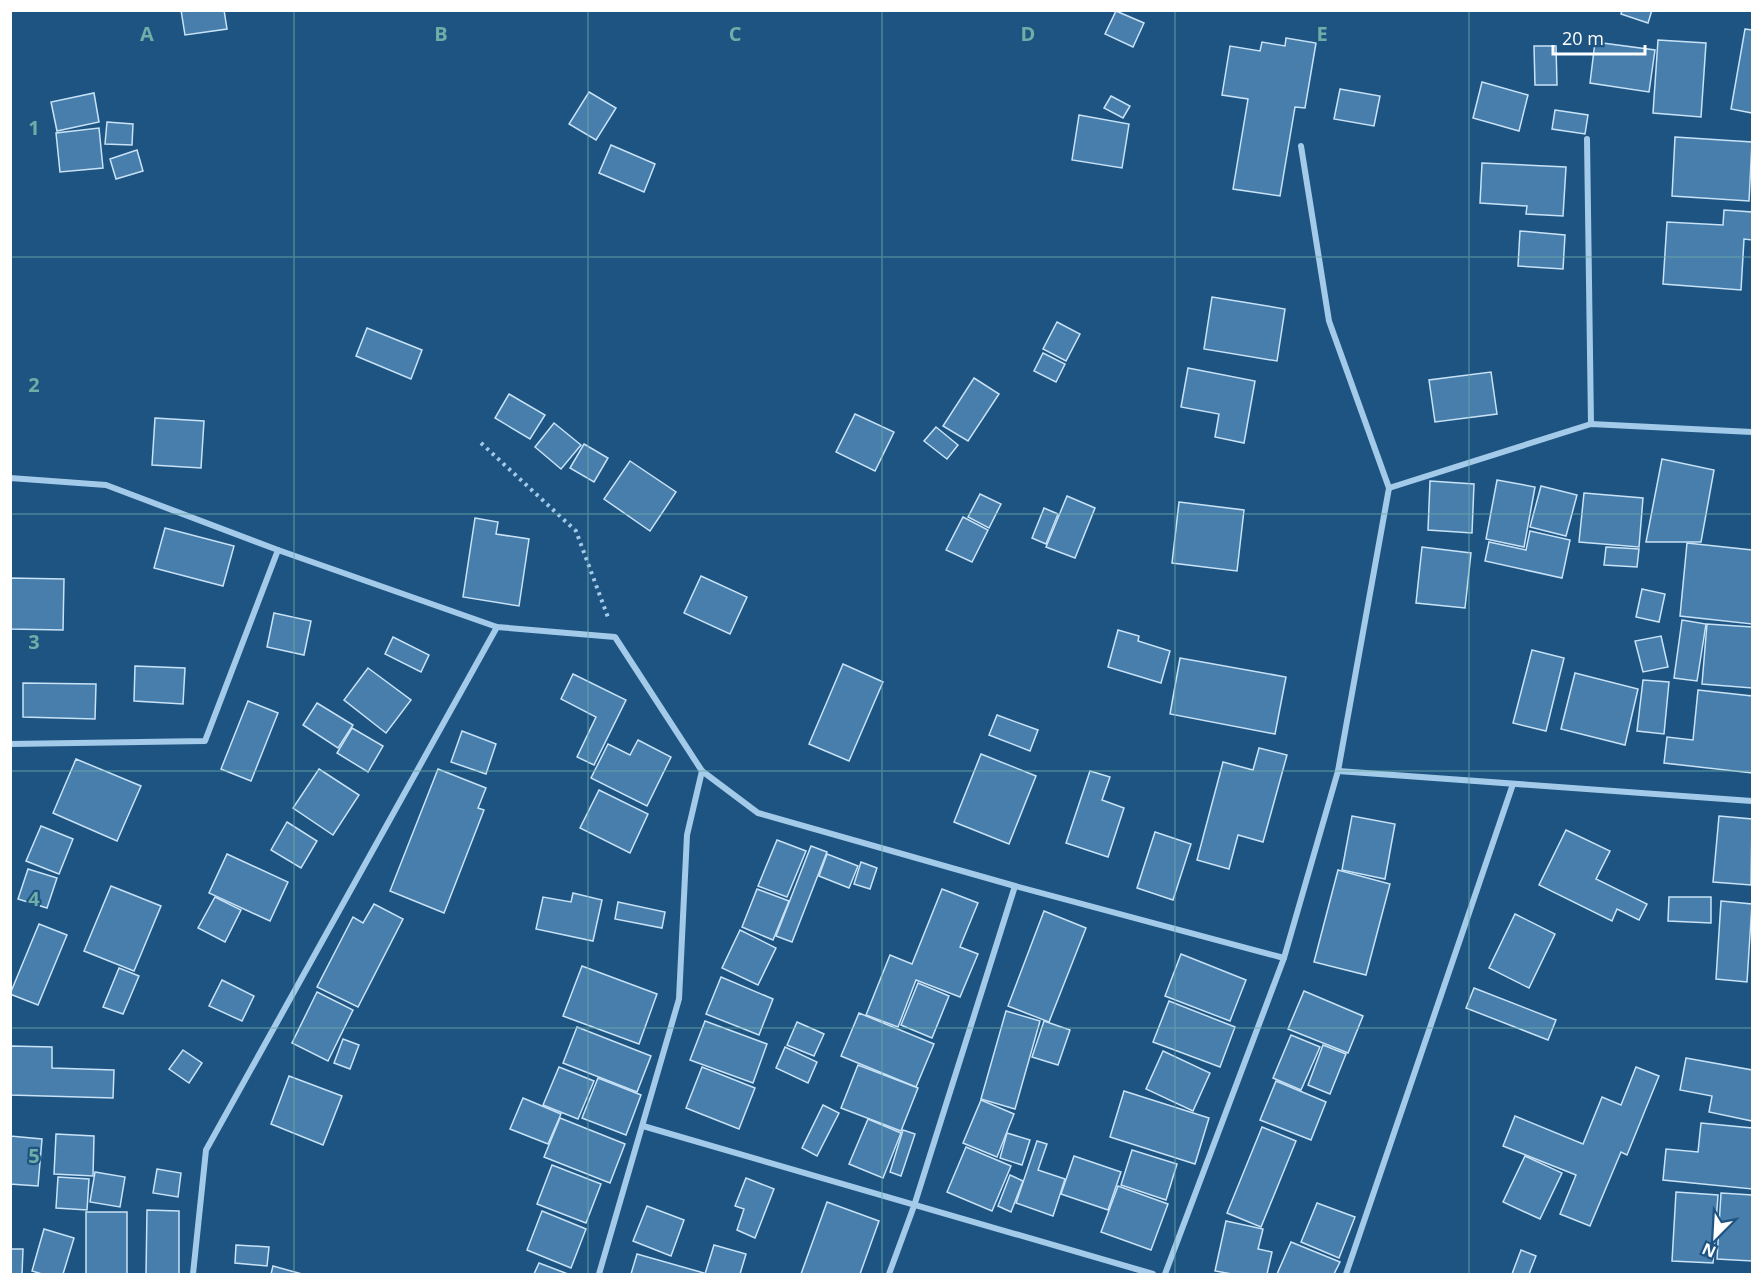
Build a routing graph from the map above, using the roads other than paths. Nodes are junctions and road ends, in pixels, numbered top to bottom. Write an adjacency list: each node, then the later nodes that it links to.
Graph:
1 (1587, 139): 3 (street)
2 (1301, 146): 6 (street)
3 (1591, 424): 4 (street); 6 (street)
4 (1752, 432)
5 (10, 478): 7 (street)
6 (1389, 488): 11 (street)
7 (278, 550): 8 (street); 9 (street)
8 (497, 627): 10 (street); 18 (street)
9 (10, 744)
10 (702, 771): 14 (street); 16 (street)
11 (1338, 771): 12 (street); 15 (street)
12 (1513, 784): 13 (street); 23 (street)
13 (1752, 801)
14 (1015, 886): 15 (street); 17 (street)
15 (1284, 958): 22 (street)
16 (644, 1126): 17 (street); 19 (street)
17 (914, 1206): 20 (street); 21 (street)
18 (193, 1275)
19 (599, 1275)
20 (889, 1275)
21 (1153, 1275)
22 (1165, 1275)
23 (1346, 1275)

